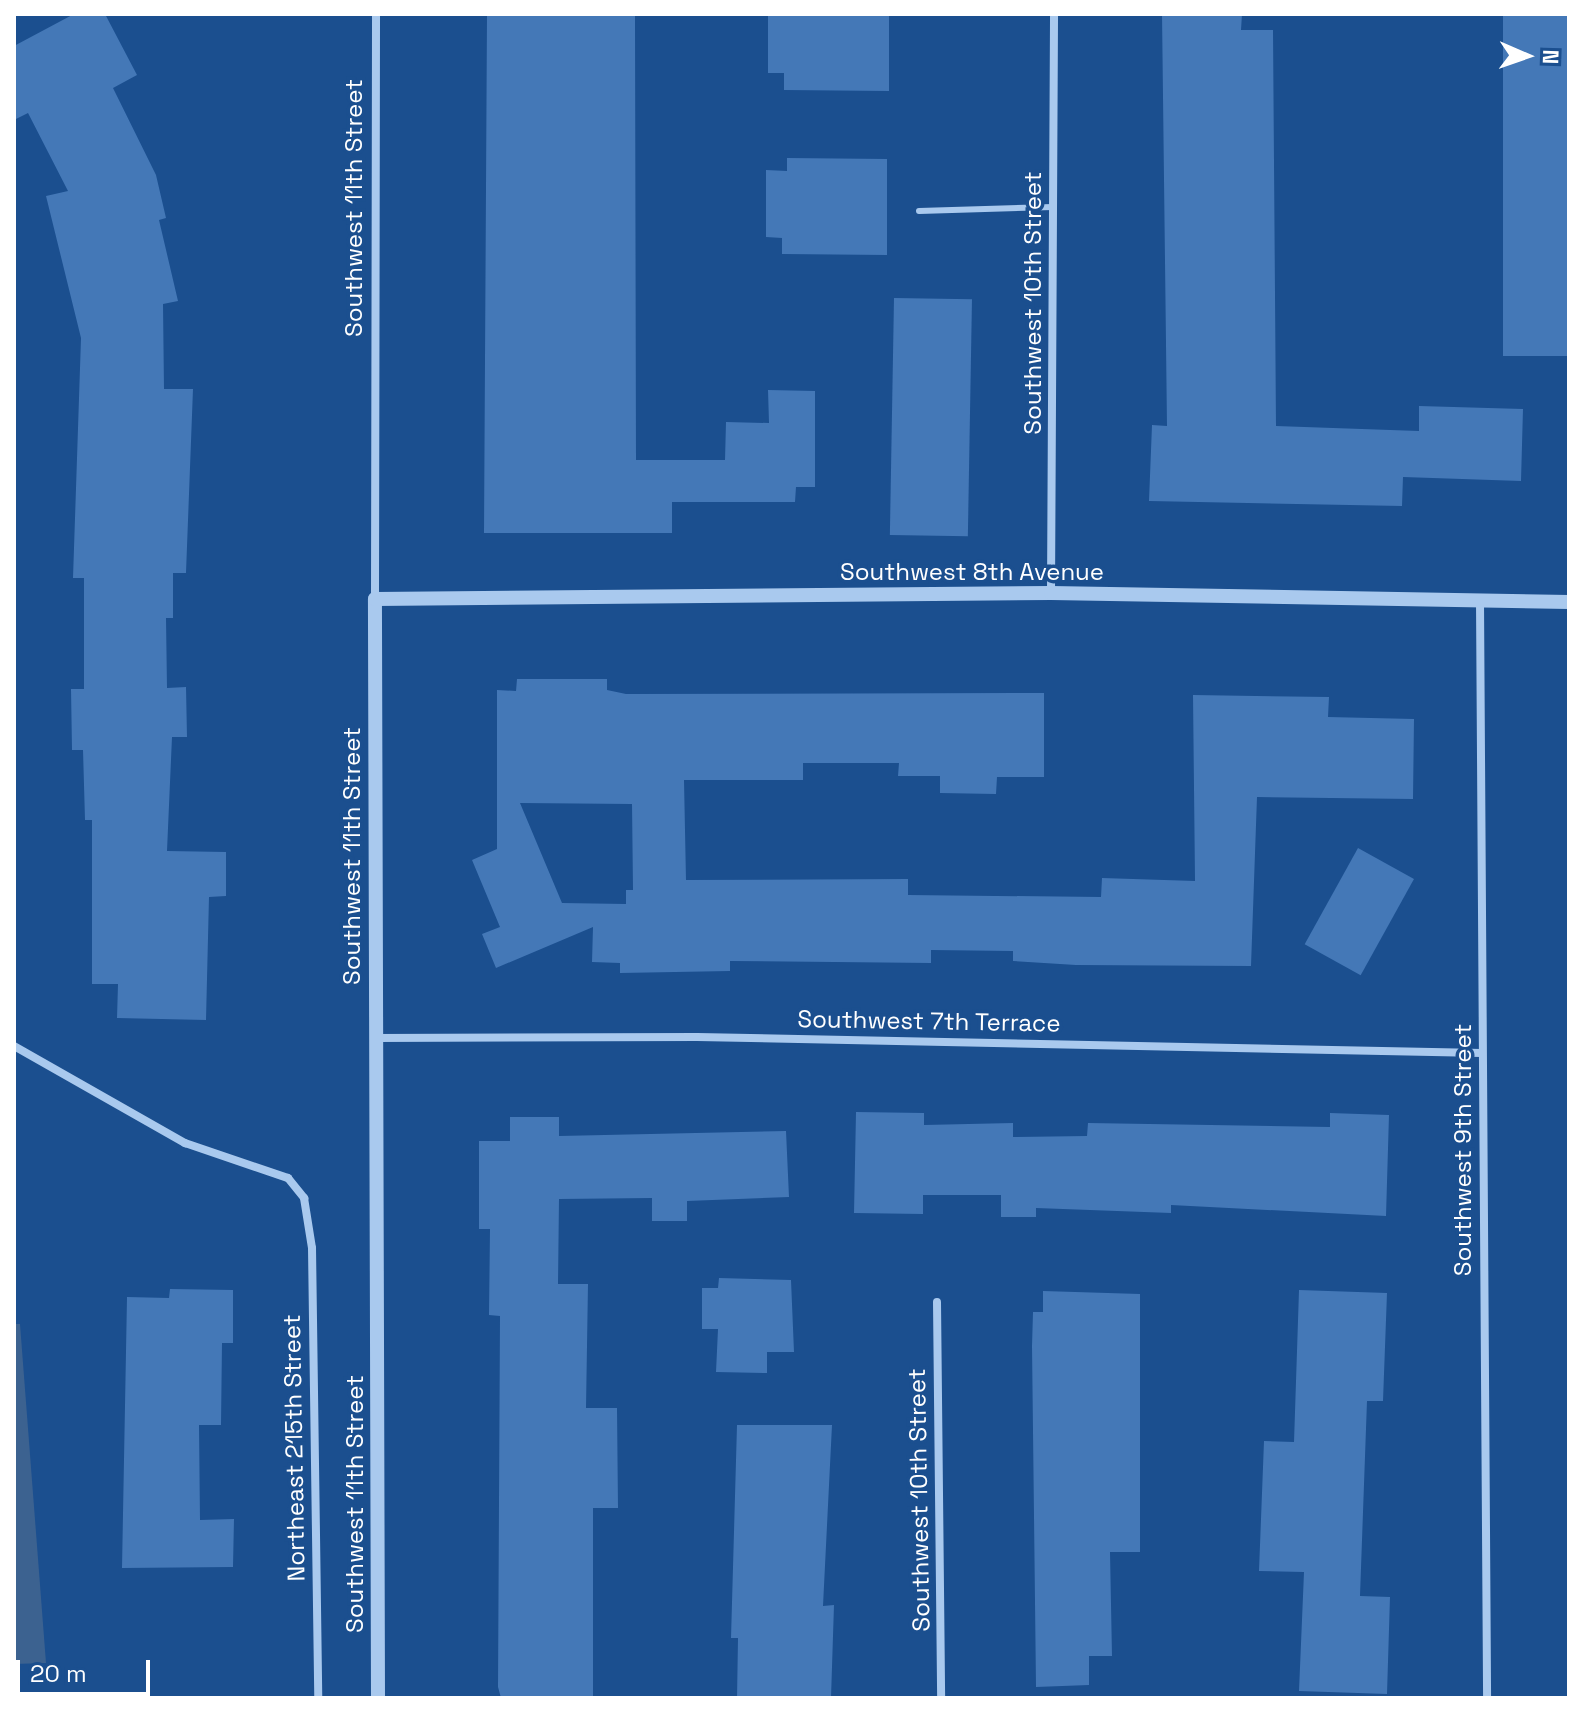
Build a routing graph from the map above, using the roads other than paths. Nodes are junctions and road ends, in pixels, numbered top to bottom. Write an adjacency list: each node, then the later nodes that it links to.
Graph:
1 (376, 14): 6 (street, Southwest 11th Street)
2 (1054, 14): 3 (street, Southwest 10th Street)
3 (1053, 207): 4 (lane); 5 (street, Southwest 10th Street)
4 (919, 211)
5 (1051, 593): 6 (street, Southwest 8th Avenue); 7 (street, Southwest 8th Avenue)
6 (375, 599): 9 (street, Southwest 11th Street)
7 (1480, 601): 8 (street, Southwest 8th Avenue); 11 (street, Southwest 9th Street)
8 (1569, 602)
9 (374, 1038): 11 (street, Southwest 7th Terrace); 14 (street, Southwest 11th Street)
10 (14, 1046): 13 (street, Northeast 215th Street)
11 (1482, 1053): 16 (street, Southwest 9th Street)
12 (937, 1302): 15 (street, Southwest 10th Street)
13 (318, 1698)
14 (378, 1698)
15 (941, 1698)
16 (1487, 1698)

